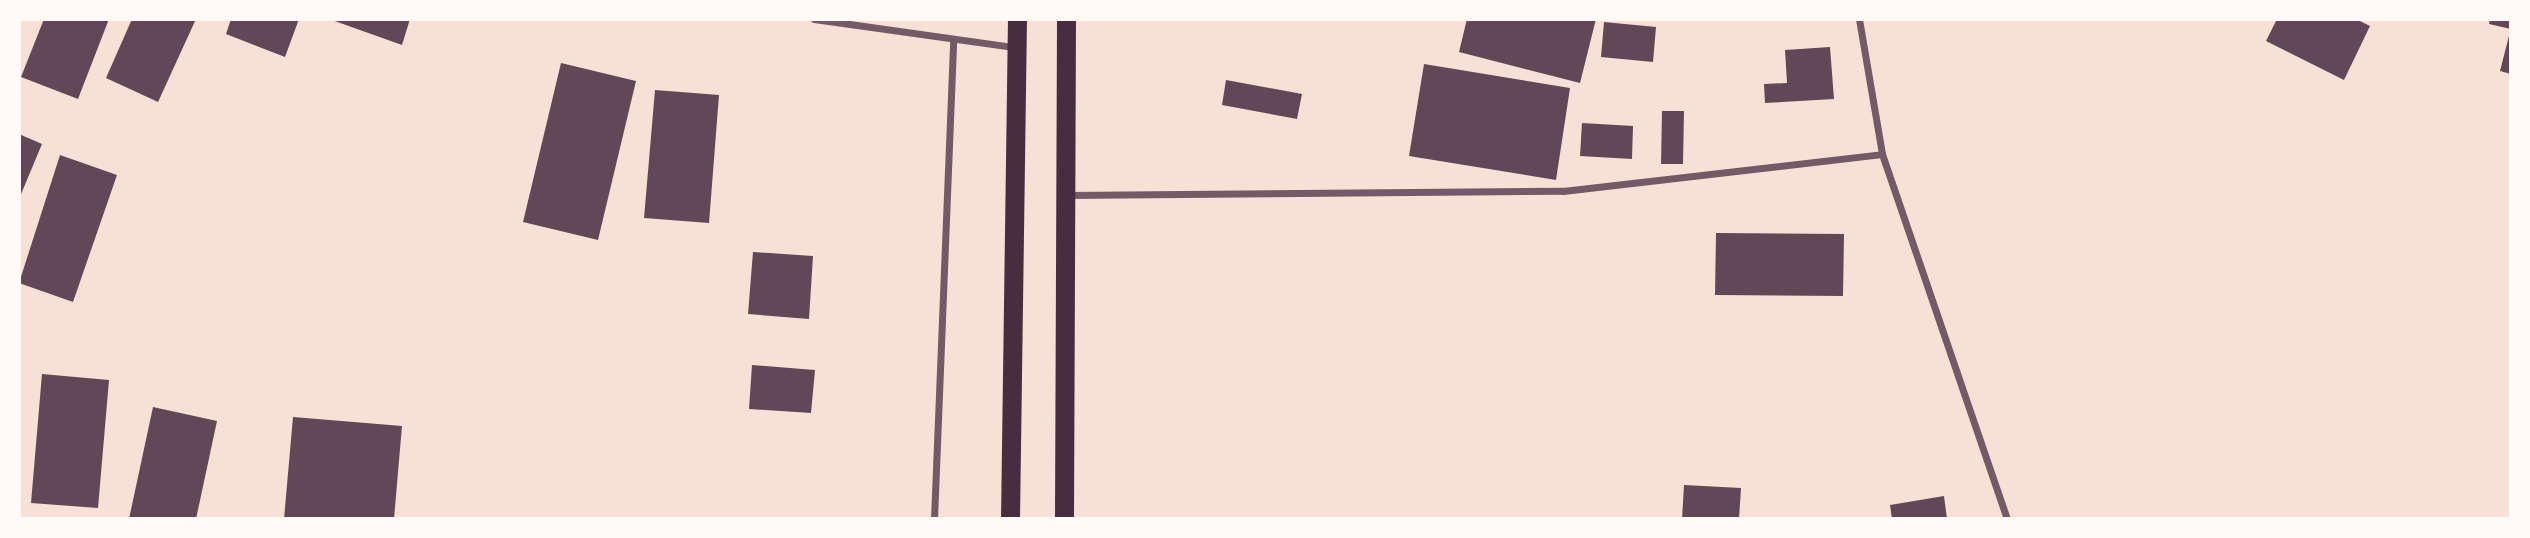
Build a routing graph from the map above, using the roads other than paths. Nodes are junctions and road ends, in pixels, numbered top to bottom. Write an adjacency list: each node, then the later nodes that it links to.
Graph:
1 (814, 19): 5 (street)
2 (1017, 19): 6 (highway)
3 (1066, 19): 8 (highway)
4 (1859, 19): 7 (street)
5 (953, 43): 6 (street); 9 (street)
6 (1017, 47): 10 (highway)
7 (1882, 155): 8 (street); 12 (street)
8 (1065, 195): 11 (highway)
9 (934, 519)
10 (1010, 519)
11 (1064, 519)
12 (2007, 519)

